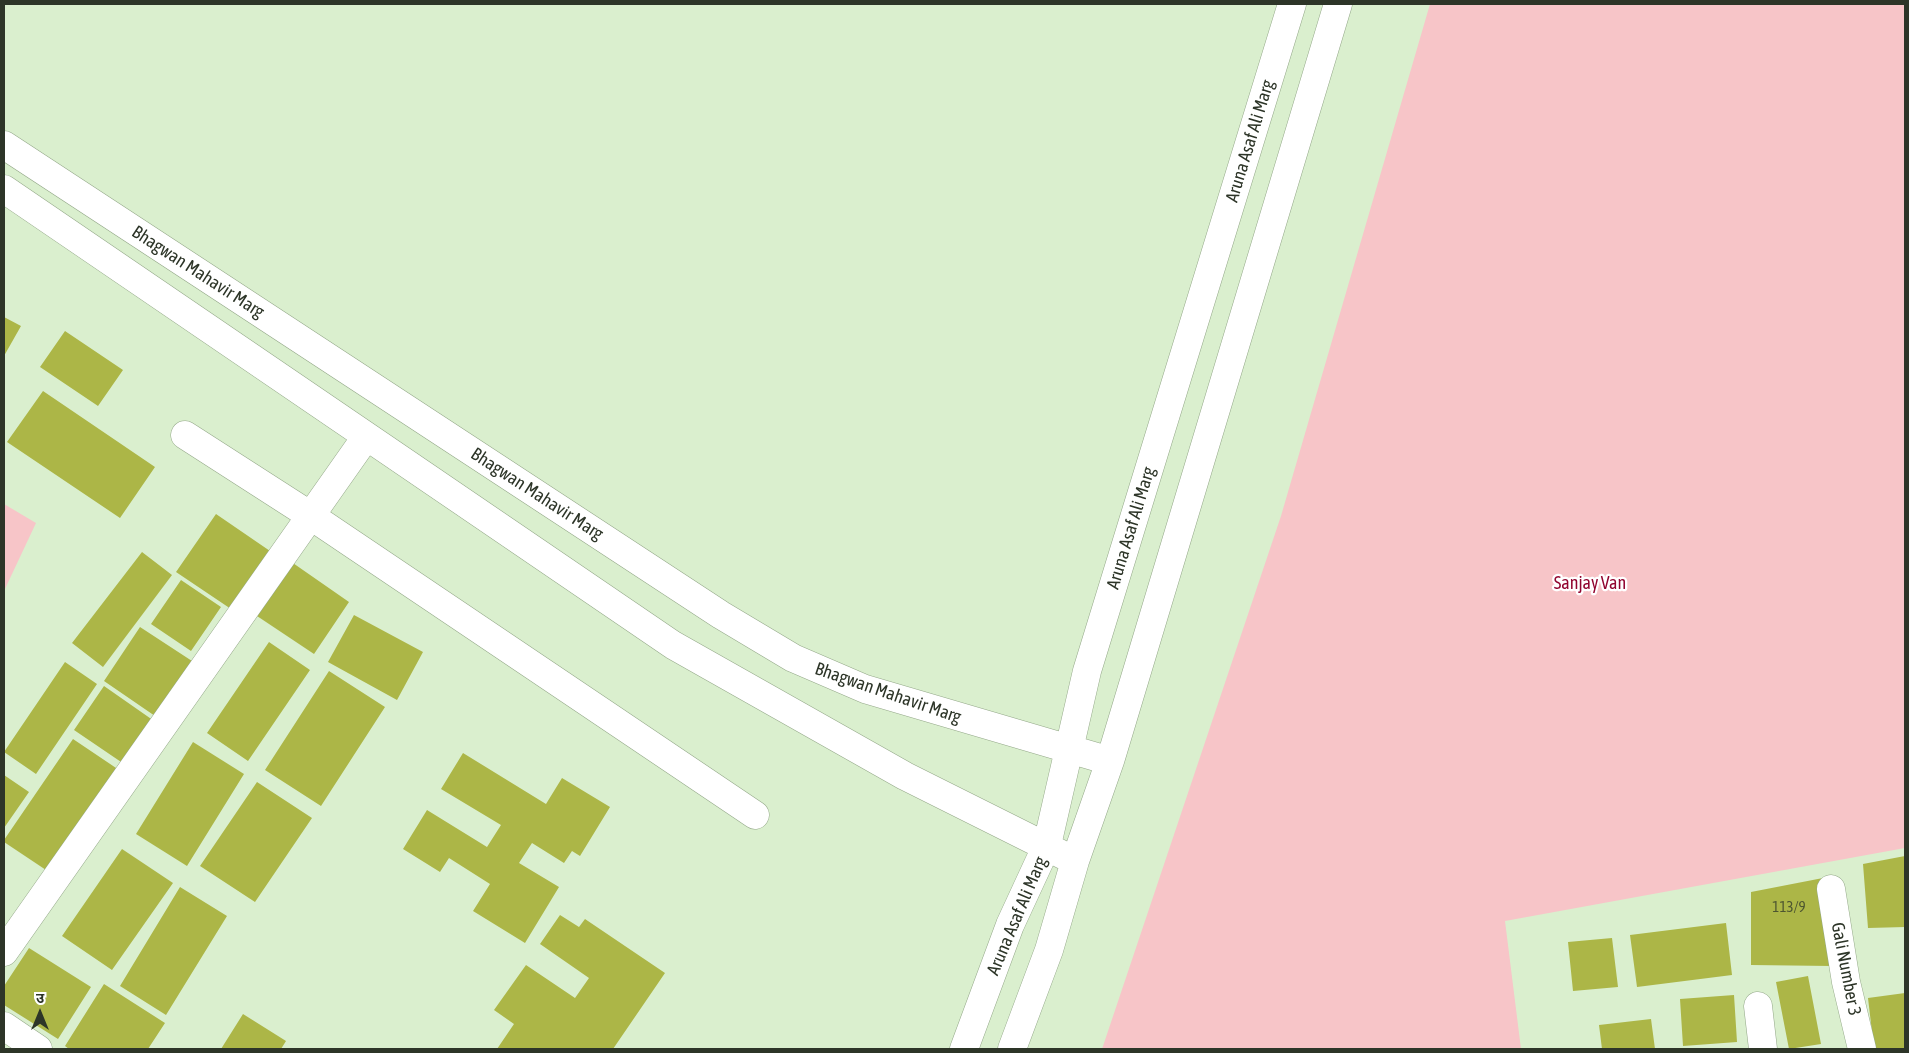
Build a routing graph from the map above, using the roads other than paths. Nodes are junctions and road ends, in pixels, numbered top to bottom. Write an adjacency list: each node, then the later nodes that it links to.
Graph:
1 (1292, 4): 12 (street, Aruna Asaf Ali Marg)
2 (1338, 4): 13 (street, Aruna Asaf Ali Marg)
3 (4, 145): 4 (street, Bhagwan Mahavir Marg)
4 (59, 181): 6 (street); 7 (street, Bhagwan Mahavir Marg)
5 (4, 189): 6 (street)
6 (43, 215): 8 (street)
7 (238, 299): 8 (street); 12 (street, Bhagwan Mahavir Marg)
8 (221, 339): 10 (street)
9 (185, 435): 11 (street)
10 (366, 437): 11 (street); 15 (street)
11 (311, 516): 14 (street); 18 (street)
12 (1068, 748): 13 (street, Bhagwan Mahavir Marg); 15 (street, Aruna Asaf Ali Marg)
13 (1110, 761): 16 (street, Aruna Asaf Ali Marg)
14 (755, 815)
15 (1047, 846): 16 (street); 22 (street, Aruna Asaf Ali Marg)
16 (1075, 861): 23 (street, Aruna Asaf Ali Marg)
17 (1831, 889): 25 (street, Gali Number 3)
18 (4, 952)
19 (1758, 1006): 24 (street)
20 (4, 1026): 21 (street)
21 (38, 1049)
22 (964, 1049)
23 (1012, 1049)
24 (1763, 1049)
25 (1862, 1049)

